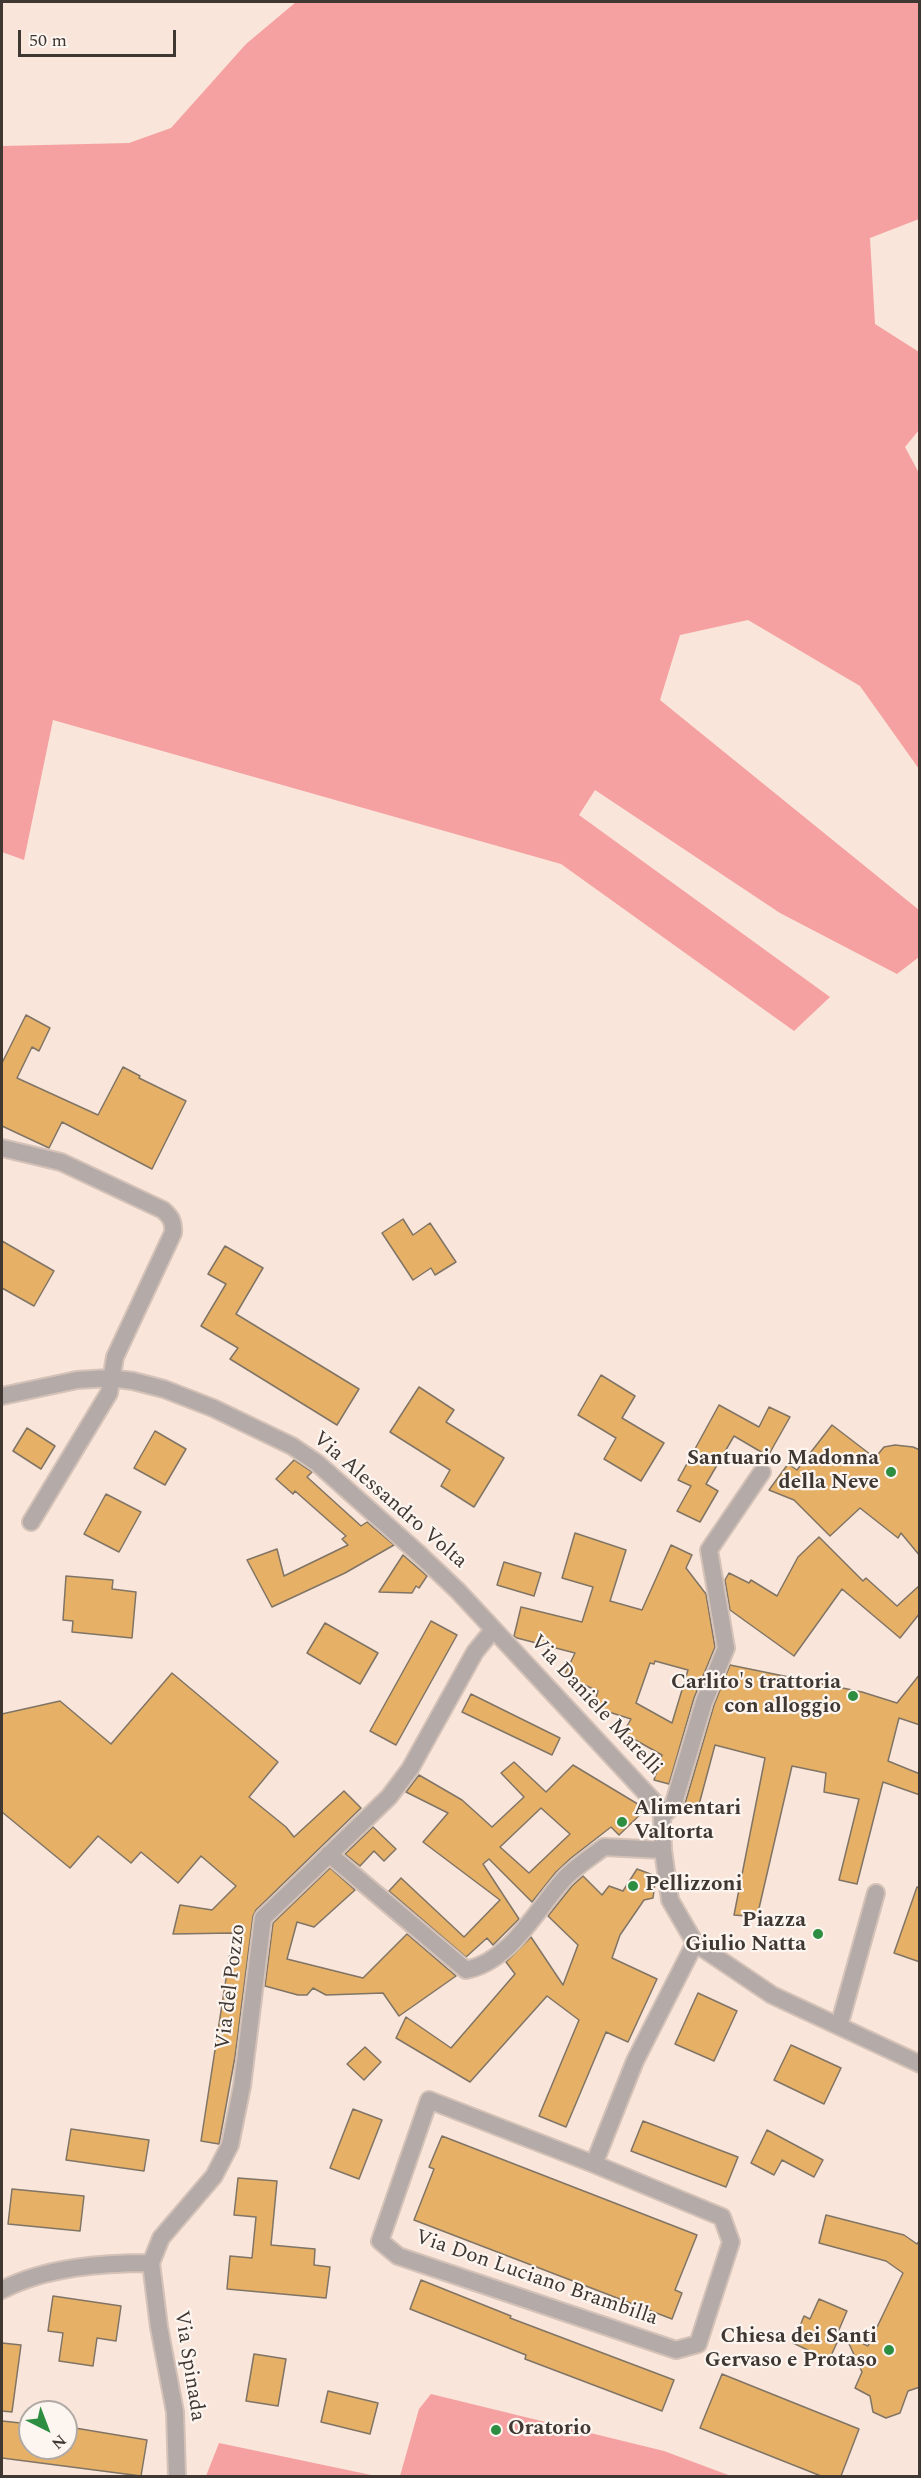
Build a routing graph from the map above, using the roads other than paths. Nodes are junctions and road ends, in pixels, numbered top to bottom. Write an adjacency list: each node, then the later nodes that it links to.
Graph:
1 (2, 1148): 2 (street)
2 (110, 1378): 3 (street, Via Alessandro Volta); 5 (street); 6 (street, Via Alessandro Volta)
3 (2, 1396)
4 (762, 1472): 7 (street)
5 (32, 1522)
6 (493, 1630): 7 (street, Via Daniele Marelli); 9 (street, Via del Pozzo)
7 (662, 1816): 8 (street)
8 (663, 1850): 9 (street); 11 (street)
9 (329, 1854): 15 (street, Via del Pozzo)
10 (876, 1893): 12 (street)
11 (695, 1943): 12 (street); 14 (street)
12 (839, 2026): 13 (street)
13 (920, 2064)
14 (594, 2164): 14 (street, Via Don Luciano Brambilla)
15 (151, 2263): 16 (street); 17 (street, Via Spinada)
16 (2, 2290)
17 (177, 2476)

